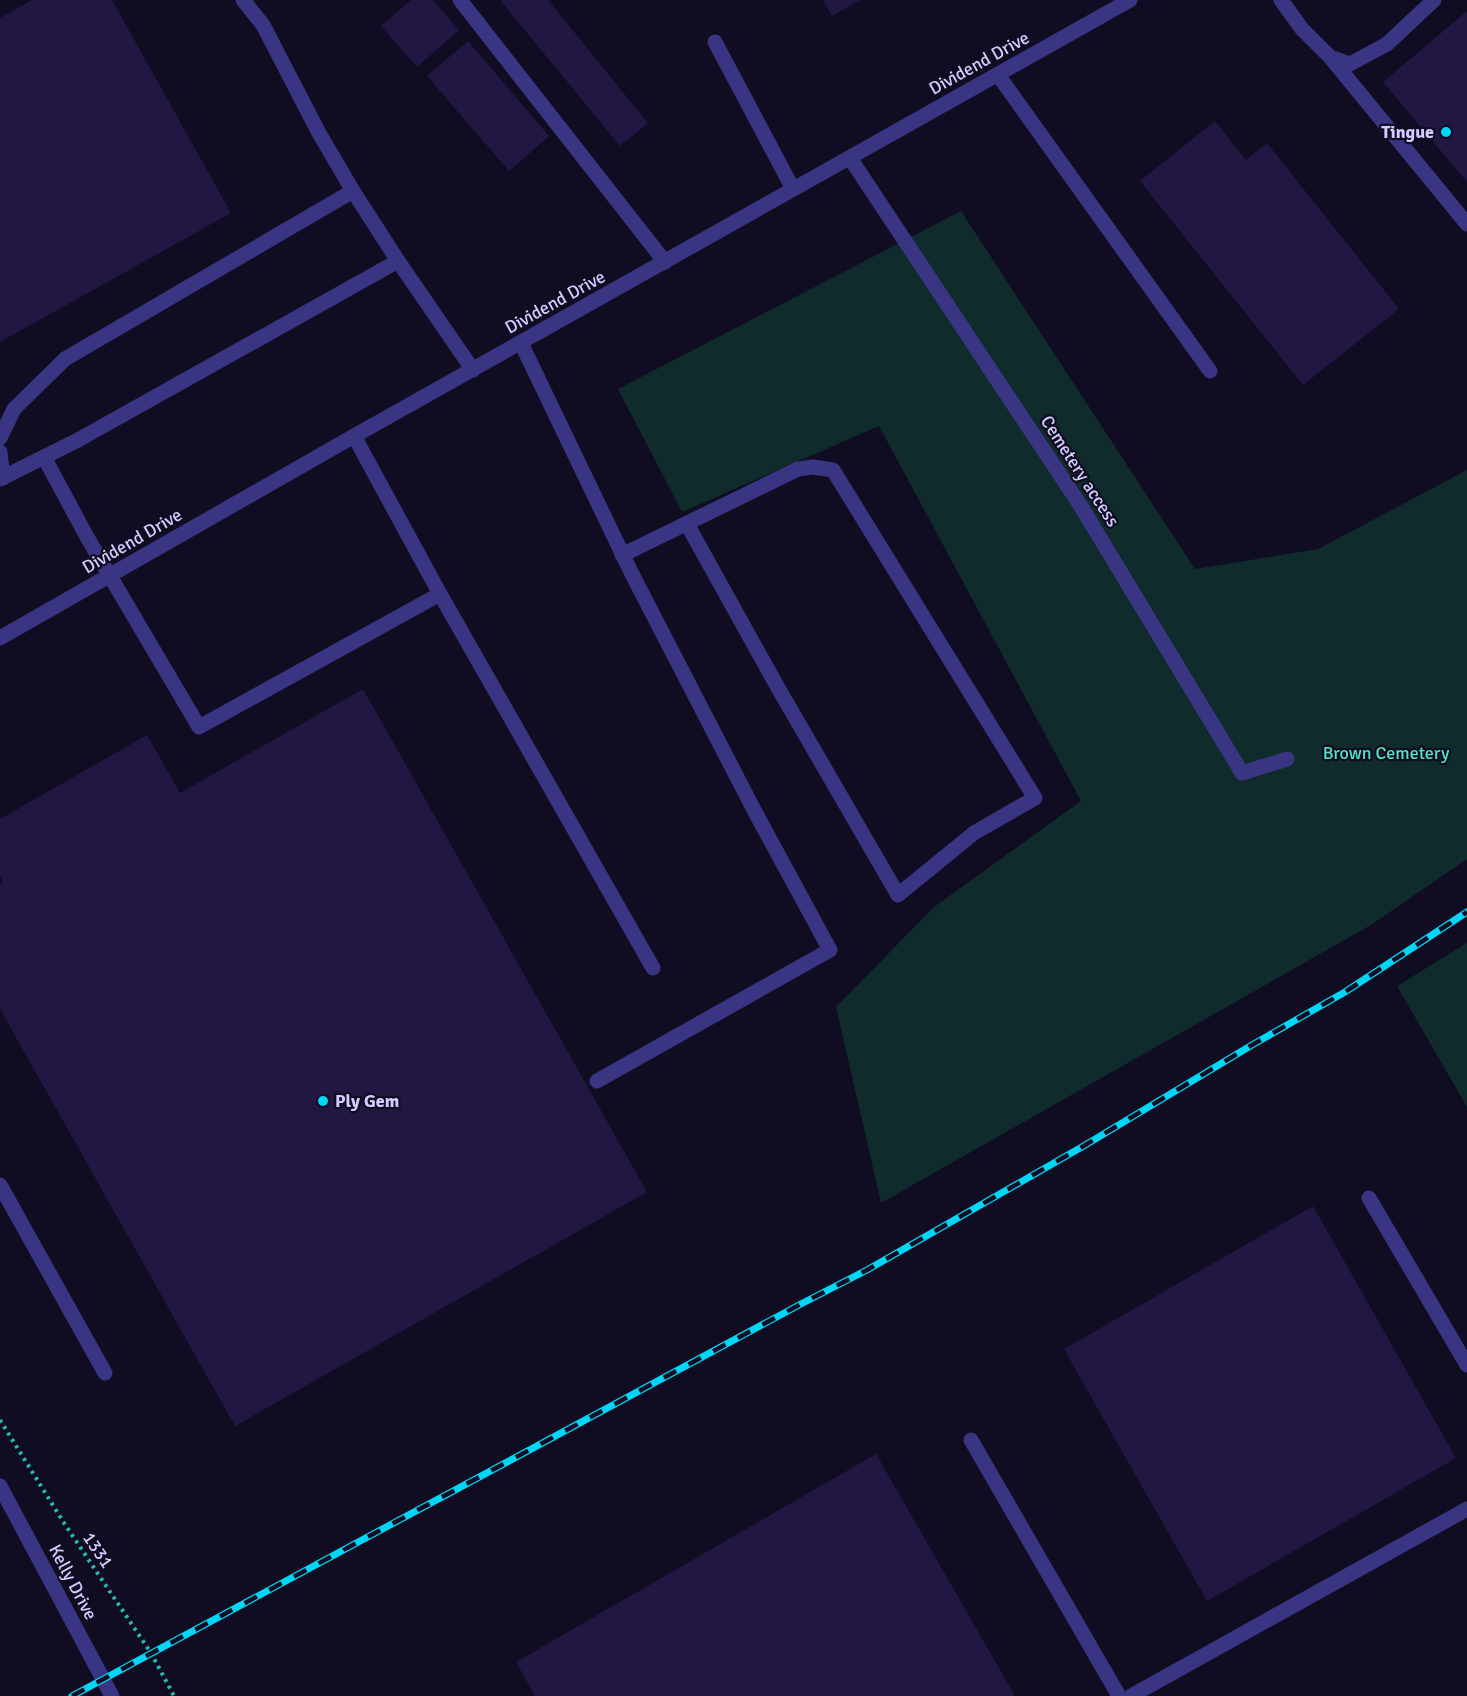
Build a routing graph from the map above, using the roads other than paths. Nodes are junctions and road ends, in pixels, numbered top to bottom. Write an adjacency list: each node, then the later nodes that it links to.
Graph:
1 (243, 0): 11 (street)
2 (460, 0): 14 (street)
3 (1130, 0): 8 (street, Dividend Drive)
4 (1281, 0): 7 (street)
5 (1434, 0): 7 (street)
6 (715, 42): 10 (street)
7 (1330, 57): 12 (street)
8 (998, 75): 9 (street, Dividend Drive); 17 (street)
9 (850, 158): 10 (street, Dividend Drive); 28 (street, Cemetery access)
10 (793, 189): 14 (street, Dividend Drive)
11 (353, 191): 13 (street); 19 (street)
12 (1467, 224)
13 (398, 261): 16 (street); 21 (street)
14 (665, 262): 15 (street, Dividend Drive)
15 (521, 343): 16 (street, Dividend Drive); 24 (street)
16 (473, 370): 18 (street, Dividend Drive)
17 (1210, 372)
18 (354, 436): 25 (street, Dividend Drive); 26 (street)
19 (0, 438)
20 (0, 452): 22 (street)
21 (44, 457): 22 (street); 25 (street)
22 (1, 478)
23 (687, 524): 23 (street); 24 (street)
24 (622, 555): 30 (street)
25 (111, 576): 26 (street); 27 (street, Dividend Drive)
26 (440, 594): 29 (street)
27 (0, 638)
28 (1287, 759)
29 (652, 968)
30 (597, 1081)
31 (0, 1185): 34 (street)
32 (1369, 1198): 33 (street)
33 (1467, 1365)
34 (105, 1373)
35 (971, 1440): 39 (street)
36 (0, 1486): 38 (street, Kelly Drive)
37 (1467, 1509): 40 (street)
38 (112, 1696)
39 (1119, 1696)
40 (1131, 1696)

